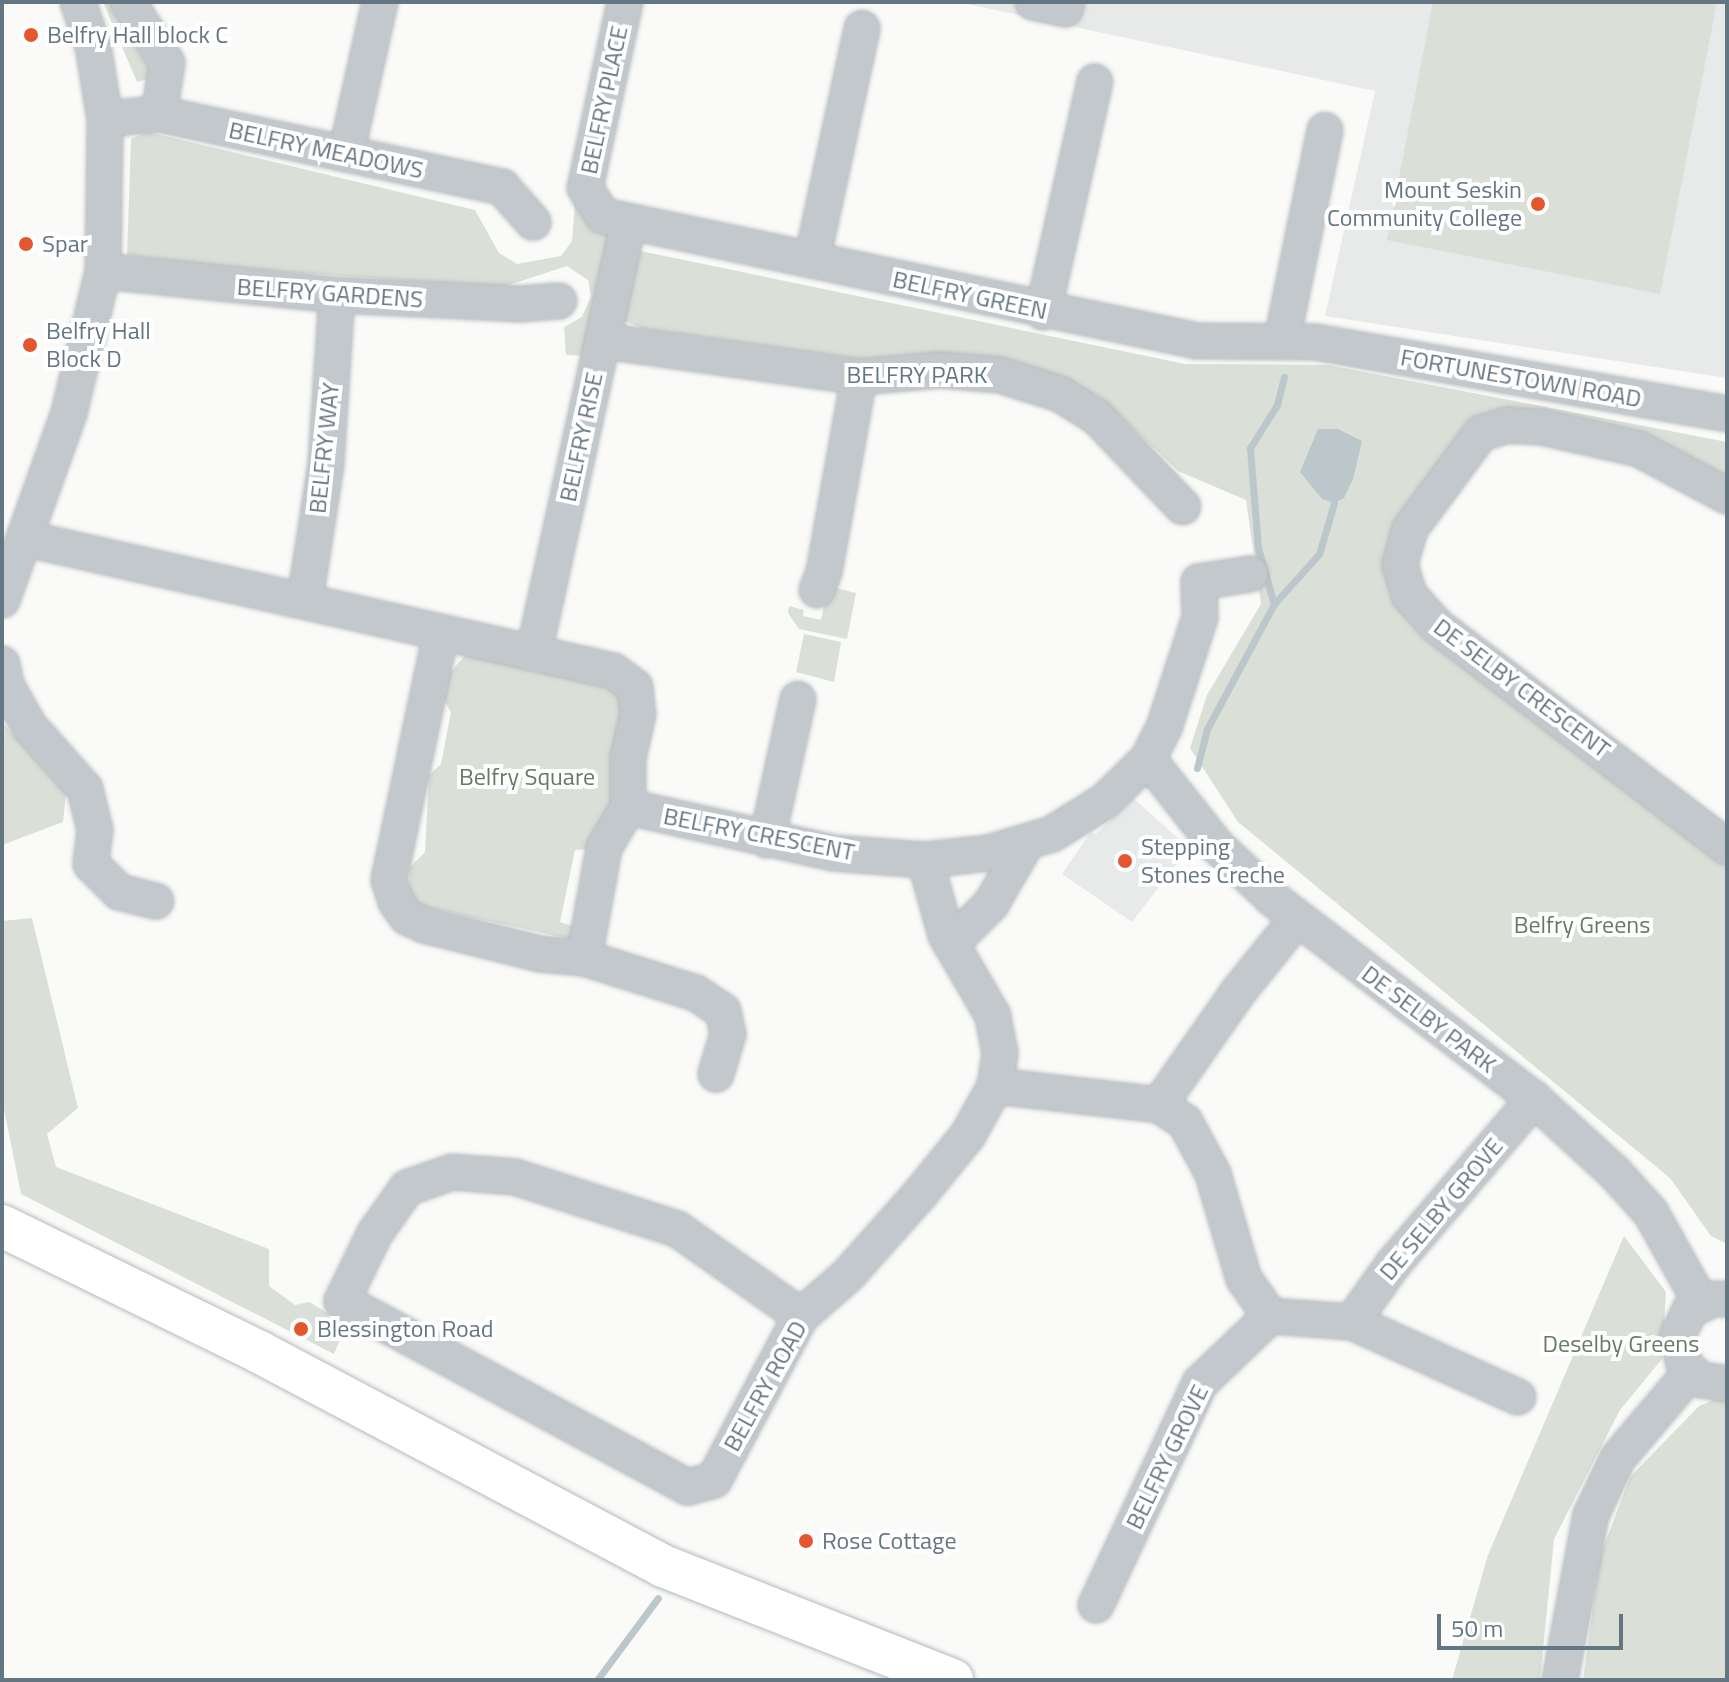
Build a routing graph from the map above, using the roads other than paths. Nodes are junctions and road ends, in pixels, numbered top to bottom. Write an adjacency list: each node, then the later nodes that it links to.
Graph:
1 (78, 2): 10 (street)
2 (128, 2): 9 (street)
3 (380, 2): 12 (street)
4 (625, 2): 14 (street, BELFRY PLACE)
5 (1033, 2): 6 (street)
6 (1067, 2)
7 (862, 28): 15 (street)
8 (1095, 82): 19 (street)
9 (159, 114): 10 (street, BELFRY MEADOWS); 12 (street, BELFRY MEADOWS)
10 (105, 119): 16 (street)
11 (1325, 130): 21 (street)
12 (346, 154): 13 (street, BELFRY MEADOWS)
13 (533, 222)
14 (628, 223): 15 (street, BELFRY GREEN); 20 (street, BELFRY RISE)
15 (812, 260): 19 (street, BELFRY GREEN)
16 (103, 271): 17 (street, BELFRY GARDENS); 26 (street)
17 (337, 295): 18 (street, BELFRY GARDENS); 30 (street, BELFRY WAY)
18 (559, 301)
19 (1043, 312): 21 (street, BELFRY GREEN)
20 (604, 341): 22 (street, BELFRY PARK); 32 (street, BELFRY RISE)
21 (1298, 341): 23 (street, FORTUNESTOWN ROAD)
22 (859, 377): 25 (street, BELFRY PARK); 28 (street)
23 (1727, 414)
24 (1727, 496): 39 (street, DE SELBY CRESCENT)
25 (1183, 507)
26 (27, 539): 29 (street); 30 (street)
27 (1250, 574): 35 (street, BELFRY CRESCENT)
28 (817, 590)
29 (2, 600)
30 (305, 600): 31 (street)
31 (441, 633): 32 (street); 44 (street)
32 (534, 652): 36 (street)
33 (2, 664): 41 (street)
34 (798, 699): 37 (street)
35 (1148, 759): 38 (street, BELFRY CRESCENT); 42 (street)
36 (628, 807): 37 (street, BELFRY CRESCENT); 44 (street)
37 (767, 840): 40 (street, BELFRY CRESCENT)
38 (1027, 842): 40 (street, BELFRY CRESCENT); 43 (street)
39 (1727, 847)
40 (925, 860): 43 (street, BELFRY ROAD)
41 (156, 901)
42 (1297, 919): 47 (street, DE SELBY PARK); 48 (street)
43 (951, 944): 46 (street, BELFRY ROAD)
44 (584, 958): 45 (street)
45 (716, 1074)
46 (995, 1086): 48 (street); 51 (street, BELFRY ROAD)
47 (1534, 1099): 50 (street, DE SELBY PARK); 53 (street, DE SELBY GROVE)
48 (1159, 1105): 52 (street)
49 (2, 1226): 58 (main road)
50 (1714, 1301): 54 (street, DE SELBY PARK)
51 (801, 1316): 51 (street, BELFRY ROAD)
52 (1270, 1316): 53 (street); 57 (street, BELFRY GROVE)
53 (1352, 1322): 56 (street)
54 (1691, 1372): 55 (street); 59 (street)
55 (1727, 1384)
56 (1518, 1397)
57 (1096, 1605)
58 (952, 1680)
59 (1560, 1680)

